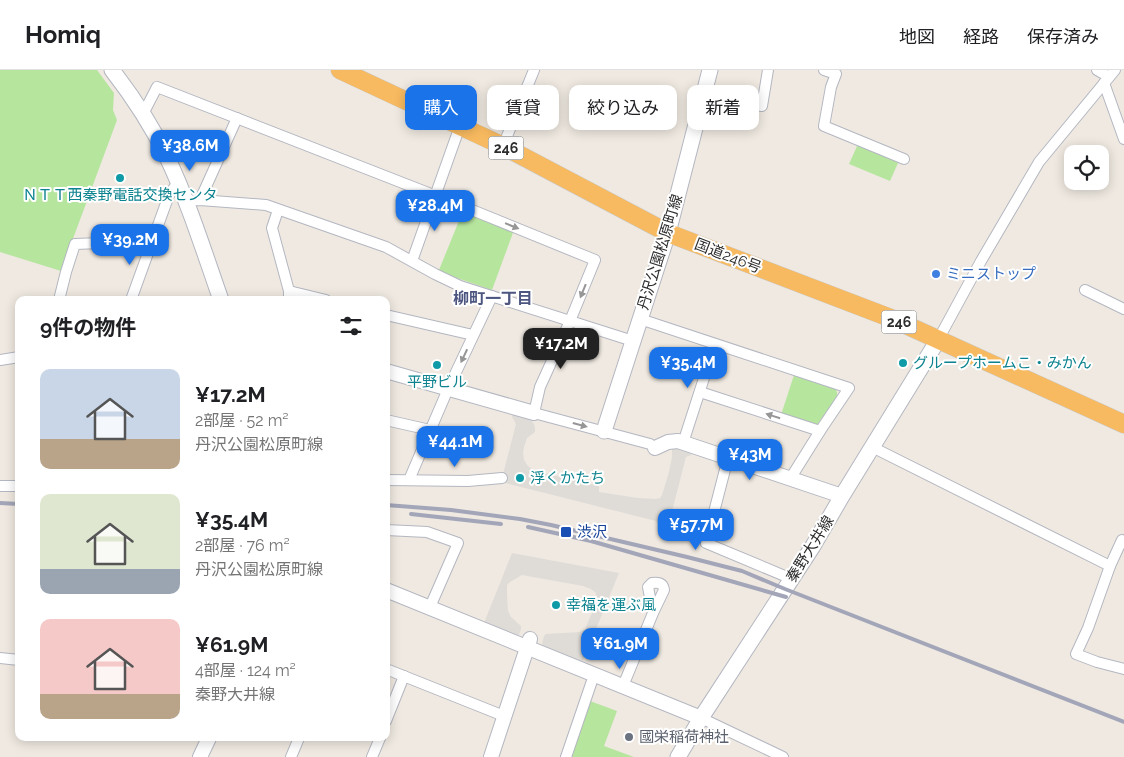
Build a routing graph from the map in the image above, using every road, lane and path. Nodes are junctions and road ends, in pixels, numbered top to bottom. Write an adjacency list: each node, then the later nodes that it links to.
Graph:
1 (112, 70): 12 (main road)
2 (340, 70): 10 (highway, 国道246号 / 246)
3 (534, 70): 18 (street)
4 (710, 70): 9 (main road, 丹沢公園松原町線)
5 (768, 70): 11 (street)
6 (824, 70): 19 (street)
7 (1098, 70): 8 (street)
8 (1110, 77): 17 (street); 38 (street)
9 (706, 85)
10 (405, 100)
11 (759, 106)
12 (144, 114): 13 (street); 20 (main road)
13 (237, 118): 21 (street); 22 (street)
14 (459, 130): 21 (street)
15 (469, 130): 18 (highway, 国道246号 / 246)
16 (694, 130): 24 (main road, 丹沢公園松原町線)
17 (1124, 139)
18 (503, 146): 24 (highway, 国道246号 / 246)
19 (904, 159)
20 (178, 182): 22 (main road); 25 (street)
21 (435, 195): 26 (street); 36 (street, one-way to 36)
22 (193, 200): 23 (street); 30 (main road)
23 (278, 210): 26 (street); 31 (street)
24 (668, 233): 35 (main road, 丹沢公園松原町線); 38 (highway, 国道246号 / 246)
25 (152, 241): 28 (street); 29 (street)
26 (412, 261): 32 (street)
27 (1085, 290): 33 (street)
28 (60, 296)
29 (132, 296)
30 (220, 296)
31 (289, 296)
32 (492, 296): 36 (street); 37 (street)
33 (1124, 309)
34 (390, 315): 37 (street)
35 (640, 319): 39 (main road, 丹沢公園松原町線); 40 (street)
36 (570, 321): 39 (street); 46 (street)
37 (473, 335): 44 (street, one-way to 44)
38 (938, 340): 48 (highway, 国道246号 / 246); 54 (main road, 秦野大井線)
39 (633, 341): 50 (main road, 丹沢公園松原町線)
40 (715, 344): 45 (street); 51 (street)
41 (15, 358): 42 (street)
42 (0, 360)
43 (390, 373): 44 (street)
44 (448, 389): 46 (street); 49 (street)
45 (700, 392): 51 (street, one-way to 45); 52 (street)
46 (534, 413): 50 (street, one-way to 50)
47 (390, 421): 49 (street)
48 (1124, 424)
49 (430, 430): 59 (street)
50 (604, 431): 53 (street)
51 (820, 431): 57 (street)
52 (684, 443): 53 (street); 55 (street)
53 (652, 446)
54 (872, 447): 62 (main road, 秦野大井線); 65 (street)
55 (728, 458): 57 (street); 66 (street)
56 (502, 478): 59 (street)
57 (790, 479): 62 (street)
58 (390, 480): 59 (street)
59 (409, 480)
60 (0, 486): 61 (street)
61 (15, 486)
62 (842, 496): 66 (main road, 秦野大井線)
63 (390, 530): 68 (street)
64 (1124, 541): 65 (street)
65 (1110, 566): 73 (street)
66 (792, 579): 80 (main road, 秦野大井線)
67 (390, 592): 68 (street)
68 (430, 607): 70 (street)
69 (653, 614): 77 (street)
70 (529, 643): 75 (street); 79 (street)
71 (0, 658): 72 (street)
72 (15, 660)
73 (1124, 669)
74 (390, 671): 76 (street)
75 (594, 674): 77 (street); 88 (street)
76 (404, 676): 78 (street); 79 (street)
77 (623, 686): 80 (street)
78 (390, 711)
79 (504, 716): 87 (street)
80 (701, 718): 89 (main road, 秦野大井線); 90 (street)
81 (208, 741): 84 (street)
82 (298, 741): 85 (street)
83 (379, 741): 86 (street)
84 (200, 757)
85 (290, 757)
86 (372, 757)
87 (491, 757)
88 (566, 757)
89 (678, 757)
90 (783, 757)

